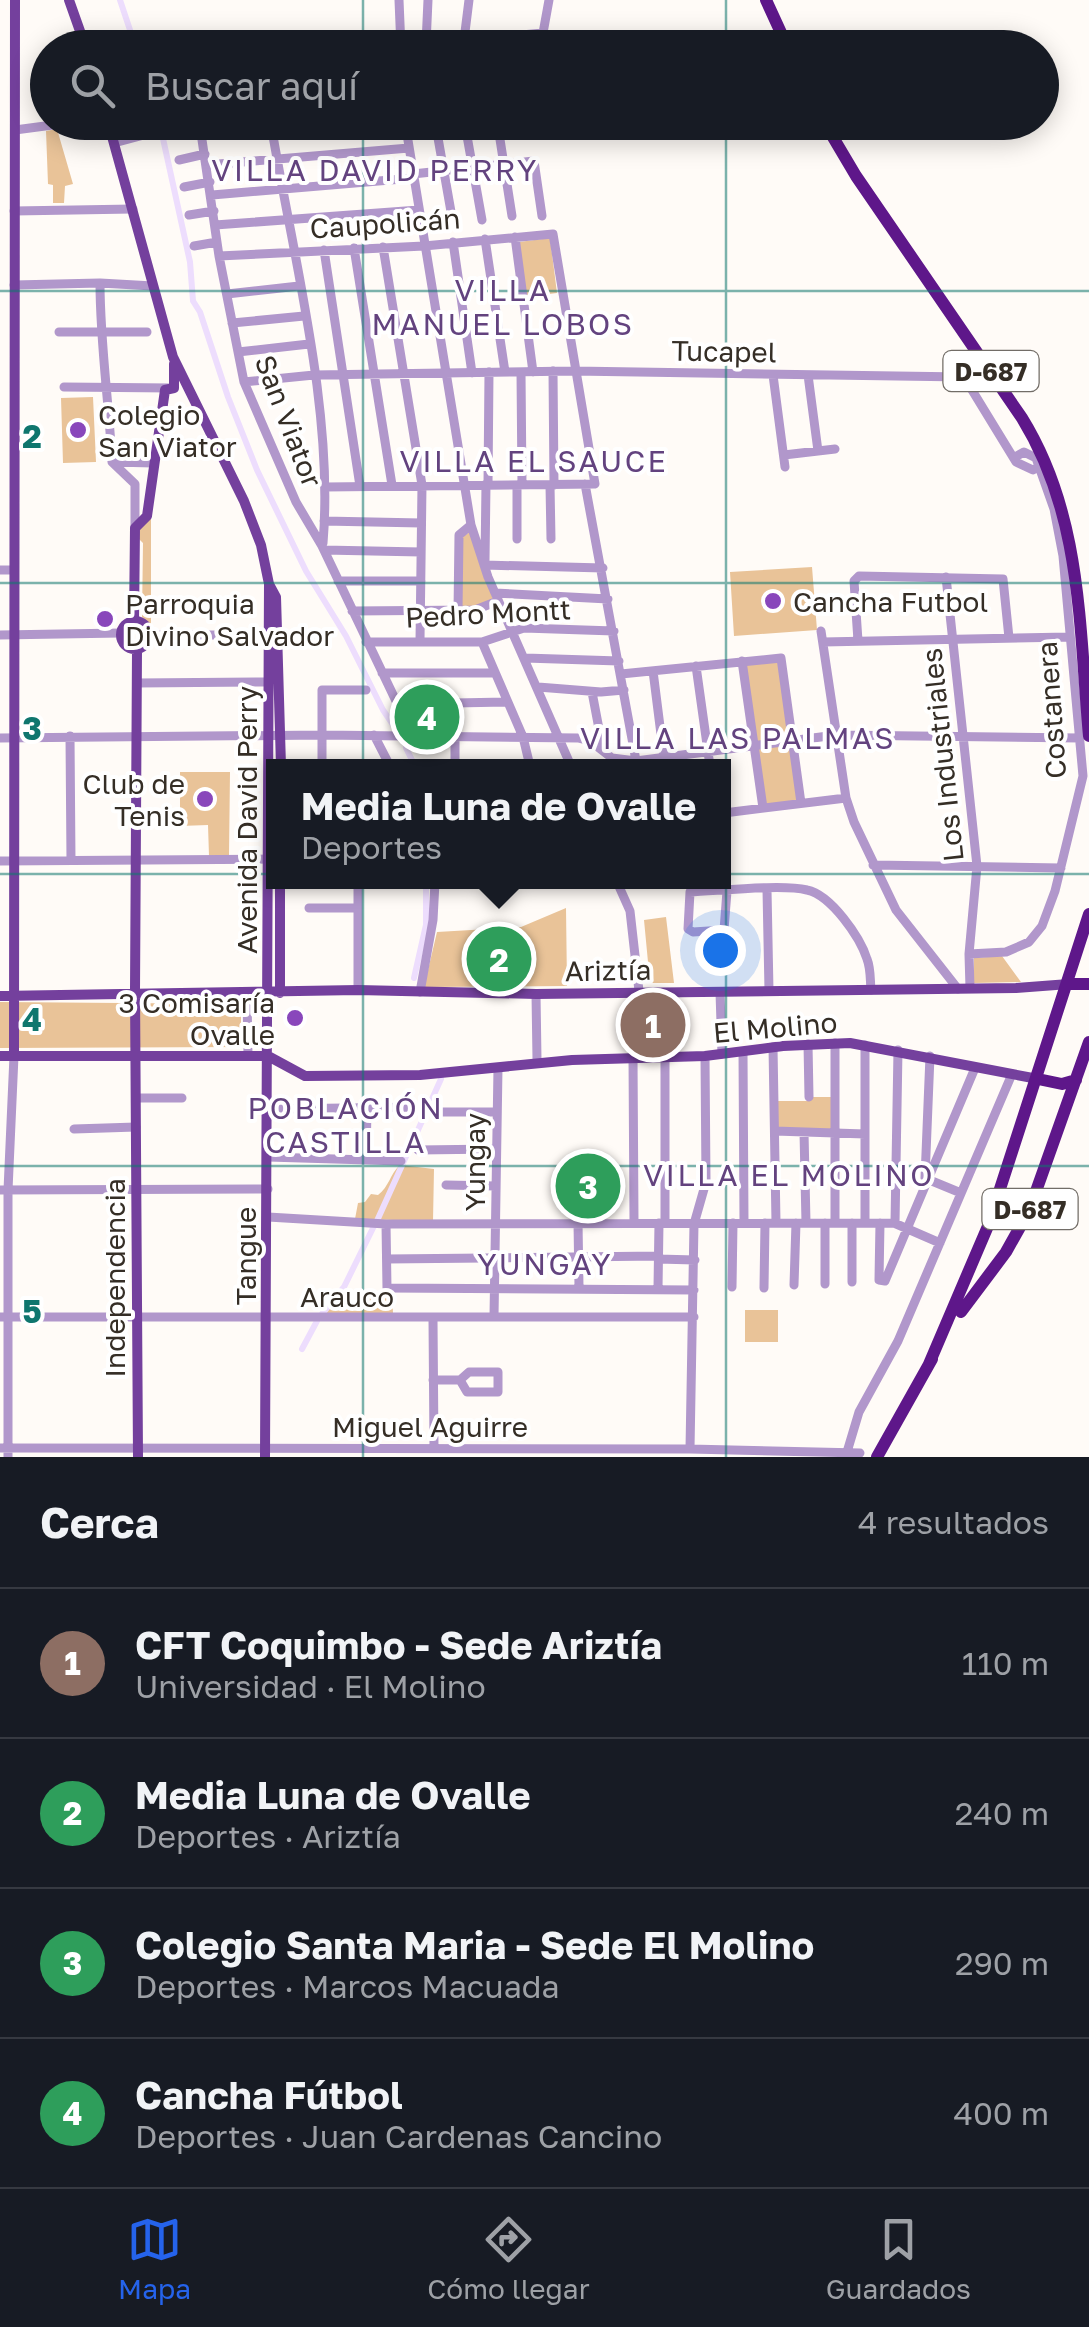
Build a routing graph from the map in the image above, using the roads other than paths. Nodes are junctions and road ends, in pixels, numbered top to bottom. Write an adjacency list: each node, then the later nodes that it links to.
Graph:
1 (14, 0): 15 (main road)
2 (69, 0): 8 (main road)
3 (399, 0): 9 (street)
4 (428, 0): 10 (street)
5 (469, 0): 11 (street)
6 (550, 0): 12 (street)
7 (766, 0): 13 (highway)
8 (80, 30)
9 (400, 30)
10 (426, 30)
11 (465, 30)
12 (544, 30)
13 (780, 30)
14 (30, 128): 15 (street)
15 (15, 130): 40 (main road)
16 (113, 140): 25 (main road, Avenida David Perry)
17 (125, 140): 25 (street)
18 (202, 140): 29 (street, San Viator)
19 (274, 140): 27 (street)
20 (408, 140): 26 (street)
21 (438, 140): 32 (street)
22 (468, 140): 31 (street)
23 (500, 140): 30 (street)
24 (835, 140): 110 (highway, D-687)
25 (114, 143): 38 (main road, Avenida David Perry)
26 (409, 148): 27 (street); 33 (street)
27 (277, 159): 29 (street); 36 (street)
28 (179, 160): 29 (street)
29 (206, 160): 34 (street, San Viator)
30 (505, 164): 31 (street); 43 (street); 44 (street)
31 (473, 168): 32 (street); 46 (street)
32 (444, 171): 33 (street); 47 (street)
33 (414, 176): 36 (street); 39 (street)
34 (210, 182): 35 (street); 37 (street, San Viator)
35 (184, 188)
36 (282, 188): 37 (street); 45 (street)
37 (212, 195): 41 (street, San Viator)
38 (133, 209): 40 (street); 62 (main road, Avenida David Perry)
39 (419, 210): 45 (street); 54 (street)
40 (14, 211): 61 (main road)
41 (214, 211): 42 (street); 48 (street, San Viator)
42 (188, 216)
43 (512, 216)
44 (542, 216)
45 (287, 218): 48 (street); 58 (street)
46 (482, 220)
47 (453, 223)
48 (216, 224): 51 (street, San Viator)
49 (515, 237): 50 (street, Caupolicán); 74 (street, Caupolicán); 79 (street)
50 (485, 239): 52 (street, Caupolicán); 77 (street)
51 (218, 242): 53 (street); 59 (street, San Viator)
52 (453, 242): 54 (street, Caupolicán); 75 (street)
53 (194, 246)
54 (424, 246): 55 (street, Caupolicán); 84 (street)
55 (383, 247): 56 (street, Caupolicán); 81 (street)
56 (354, 248): 57 (street, Caupolicán); 80 (street)
57 (324, 250): 58 (street, Caupolicán); 83 (street)
58 (293, 252): 59 (street, Caupolicán); 63 (street)
59 (219, 256): 64 (street, San Viator)
60 (100, 283): 61 (street); 62 (street); 68 (street)
61 (14, 286): 94 (main road)
62 (153, 286): 72 (main road, Avenida David Perry)
63 (299, 286): 64 (street); 65 (street)
64 (226, 294): 66 (street, San Viator)
65 (304, 316): 66 (street); 70 (street)
66 (232, 323): 71 (street, San Viator)
67 (59, 332): 68 (street)
68 (100, 332): 69 (street); 91 (street)
69 (147, 332)
70 (309, 344): 71 (street); 86 (street)
71 (238, 352): 88 (street, San Viator)
72 (174, 358): 89 (main road, Avenida David Perry); 92 (main road)
73 (553, 371): 74 (street, Tucapel); 79 (street, Tucapel); 106 (street)
74 (574, 371): 82 (street, Tucapel); 103 (street)
75 (472, 372): 76 (street, Tucapel); 84 (street, Tucapel)
76 (489, 372): 77 (street, Tucapel); 102 (street)
77 (505, 372): 78 (street, Tucapel)
78 (521, 372): 79 (street, Tucapel); 105 (street)
79 (533, 372)
80 (373, 374): 81 (street, Tucapel); 83 (street, Tucapel); 104 (street)
81 (404, 374): 84 (street, Tucapel); 101 (street)
82 (773, 374): 85 (street, Tucapel); 97 (street)
83 (344, 375): 86 (street, Tucapel); 107 (street)
84 (447, 375): 108 (street)
85 (808, 375): 87 (street, Tucapel); 96 (street)
86 (314, 376): 88 (street, Tucapel); 109 (street)
87 (964, 377): 110 (street, Costanera)
88 (244, 382): 117 (street, San Viator)
89 (188, 386): 92 (street); 138 (main road, Avenida David Perry)
90 (64, 387): 91 (street)
91 (108, 387): 92 (street); 98 (street)
92 (174, 388): 99 (main road)
93 (0, 402): 94 (main road)
94 (13, 402): 122 (main road)
95 (836, 449): 96 (street)
96 (818, 451): 97 (street)
97 (784, 455): 100 (street)
98 (112, 462): 99 (street); 114 (street)
99 (154, 463): 114 (main road)
100 (784, 467)
101 (422, 484): 104 (street); 108 (street); 112 (street)
102 (487, 484): 105 (street); 108 (street); 119 (street)
103 (590, 484): 106 (street); 120 (street)
104 (392, 485): 107 (street)
105 (520, 485): 106 (street); 115 (street)
106 (552, 485): 116 (street)
107 (360, 486): 109 (street)
108 (462, 486): 113 (street)
109 (325, 487): 111 (street)
110 (1058, 508): 139 (street, Costanera); 147 (highway, D-687)
111 (324, 521): 112 (street); 117 (street)
112 (421, 523): 118 (street)
113 (471, 525): 119 (street); 130 (street)
114 (135, 528): 131 (main road)
115 (517, 539)
116 (551, 540)
117 (323, 548): 118 (street); 124 (street, San Viator)
118 (421, 552): 125 (street)
119 (484, 564): 120 (street); 126 (street)
120 (603, 568): 127 (street)
121 (0, 570): 122 (street)
122 (13, 570): 136 (main road)
123 (946, 577): 140 (street); 141 (street, Los Industriales); 143 (street)
124 (338, 581): 125 (street); 129 (street, San Viator)
125 (421, 581): 128 (street)
126 (497, 597): 127 (street); 130 (street); 133 (street)
127 (608, 598): 132 (street)
128 (420, 610): 129 (street); 130 (street); 142 (street)
129 (352, 611): 144 (street, San Viator)
130 (458, 611)
131 (134, 621): 134 (main road); 137 (main road)
132 (614, 631): 133 (street, Pedro Montt); 149 (street)
133 (512, 632): 145 (street, Pedro Montt); 148 (street)
134 (121, 634): 136 (street); 146 (main road)
135 (0, 635): 136 (street)
136 (13, 635): 173 (main road)
137 (150, 635): 138 (street); 146 (main road)
138 (273, 635): 156 (main road, Avenida David Perry); 169 (main road, Avenida David Perry)
139 (1068, 637): 140 (street); 171 (street, Costanera)
140 (1008, 638): 141 (street)
141 (952, 640): 143 (street); 176 (street, Los Industriales)
142 (420, 641): 144 (street, Pedro Montt); 145 (street, Pedro Montt)
143 (858, 641): 166 (street)
144 (366, 642): 153 (street, San Viator)
145 (482, 642): 154 (street)
146 (137, 650): 157 (main road, Independencia)
147 (1082, 651): 158 (highway, D-687); 171 (highway, D-687)
148 (525, 658): 149 (street); 159 (street)
149 (619, 661): 155 (street)
150 (742, 661): 151 (street); 178 (street); 179 (street)
151 (696, 666): 152 (street); 181 (street)
152 (653, 671): 155 (street); 192 (street)
153 (382, 673): 154 (street); 164 (street, San Viator)
154 (494, 674): 163 (street)
155 (621, 674): 161 (street)
156 (268, 682): 157 (street); 169 (main road, Avenida David Perry)
157 (137, 683): 168 (main road, Independencia)
158 (1089, 686)
159 (538, 687): 162 (street); 175 (street)
160 (366, 690): 165 (street)
161 (624, 690): 162 (street); 191 (street)
162 (592, 692): 180 (street)
163 (506, 702): 164 (street); 170 (street)
164 (455, 704): 174 (street)
165 (322, 735): 169 (street); 177 (street); 184 (street)
166 (836, 735): 176 (street); 178 (street); 195 (street)
167 (70, 736): 168 (street); 173 (street); 200 (street)
168 (136, 736): 169 (street); 201 (main road, Independencia)
169 (275, 736): 182 (main road, Avenida David Perry); 183 (main road, Avenida David Perry)
170 (523, 736): 174 (street); 175 (street); 188 (street)
171 (1084, 737): 176 (street); 206 (street, Costanera)
172 (0, 738): 173 (street)
173 (14, 738): 203 (main road)
174 (454, 738): 177 (street); 187 (street)
175 (560, 738): 180 (street); 189 (street)
176 (963, 738): 205 (street, Los Industriales)
177 (376, 739): 185 (street); 186 (street)
178 (792, 740): 179 (street); 196 (street)
179 (754, 744): 181 (street); 197 (street)
180 (603, 750): 190 (street)
181 (708, 751): 193 (street); 194 (street)
182 (274, 759)
183 (279, 759)
184 (322, 759)
185 (377, 759)
186 (386, 759)
187 (454, 759)
188 (528, 759)
189 (568, 759)
190 (610, 759)
191 (636, 759)
192 (664, 759)
193 (676, 759)
194 (709, 759)
195 (846, 798): 196 (street); 204 (street)
196 (801, 803): 197 (street)
197 (763, 808): 198 (street)
198 (731, 812)
199 (266, 859): 201 (street)
200 (71, 860): 201 (street); 203 (street)
201 (136, 860): 230 (main road, Independencia)
202 (0, 861): 203 (street)
203 (14, 861): 232 (main road)
204 (874, 865): 205 (street); 220 (street)
205 (977, 866): 206 (street); 217 (street, Los Industriales)
206 (1061, 868): 217 (street, Costanera)
207 (272, 889): 227 (main road, Avenida David Perry)
208 (280, 889): 227 (main road, Avenida David Perry)
209 (358, 889): 215 (street)
210 (435, 889): 225 (street)
211 (620, 889): 223 (street)
212 (767, 890): 213 (street); 222 (street); 224 (street)
213 (726, 891): 213 (street)
214 (308, 908): 215 (street)
215 (358, 908): 221 (street)
216 (1089, 914): 218 (highway, D-687)
217 (969, 954): 220 (street, Los Industriales)
218 (1069, 984): 219 (highway); 220 (main road, Ariztía); 257 (highway, D-687)
219 (1089, 984)
220 (964, 989): 222 (main road, Ariztía)
221 (358, 990): 225 (main road, Ariztía); 227 (main road, Ariztía)
222 (871, 990): 224 (main road, Ariztía)
223 (638, 991): 226 (main road, Ariztía); 229 (main road, Ariztía)
224 (769, 991): 226 (main road, Ariztía)
225 (420, 992): 229 (main road, Ariztía)
226 (720, 992): 240 (street)
227 (274, 993): 228 (main road, Ariztía); 245 (main road, Avenida David Perry)
228 (247, 994): 230 (main road, Ariztía); 241 (street, Avenida David Perry)
229 (536, 994): 250 (street)
230 (135, 995): 232 (main road, Ariztía); 244 (main road, Independencia)
231 (0, 996): 232 (main road, Ariztía)
232 (14, 996): 243 (main road)
233 (1089, 1042): 258 (highway, D-687)
234 (808, 1044): 235 (main road, El Molino); 237 (main road, El Molino); 259 (street)
235 (834, 1044): 236 (main road, El Molino); 271 (street)
236 (865, 1045): 238 (main road, El Molino); 272 (street)
237 (774, 1047): 239 (main road, El Molino); 269 (street)
238 (898, 1050): 248 (main road, El Molino); 297 (street)
239 (743, 1052): 240 (main road, El Molino); 290 (street)
240 (722, 1054): 247 (main road, El Molino)
241 (248, 1055): 244 (main road); 245 (main road)
242 (0, 1056): 243 (main road)
243 (14, 1056): 244 (main road); 283 (street)
244 (135, 1056): 260 (main road, Independencia)
245 (268, 1056): 252 (main road, El Molino); 255 (main road, Tangue)
246 (633, 1056): 249 (main road, El Molino); 251 (main road, El Molino); 287 (street)
247 (705, 1056): 249 (main road, El Molino); 299 (street)
248 (930, 1056): 254 (main road, El Molino); 278 (street)
249 (666, 1057): 289 (street)
250 (538, 1058): 251 (main road, El Molino)
251 (572, 1060): 253 (main road, El Molino)
252 (288, 1068): 253 (main road, El Molino); 255 (main road, El Molino)
253 (498, 1068): 266 (street, Yungay)
254 (975, 1068): 256 (main road, El Molino); 278 (street)
255 (268, 1070): 263 (main road, Tangue)
256 (1012, 1074): 257 (main road, El Molino); 284 (street)
257 (1038, 1079): 258 (highway); 322 (highway, D-687)
258 (1076, 1080): 322 (highway, D-687)
259 (808, 1097)
260 (136, 1098): 261 (street); 267 (main road, Independencia)
261 (182, 1098)
262 (424, 1107): 264 (street)
263 (268, 1108): 264 (street); 275 (main road, Tangue)
264 (367, 1108): 276 (street)
265 (440, 1112): 266 (street)
266 (496, 1112): 273 (street, Yungay)
267 (136, 1127): 268 (street); 281 (main road, Independencia)
268 (74, 1129)
269 (774, 1132): 270 (street); 291 (street)
270 (804, 1132): 271 (street); 292 (street)
271 (836, 1134): 272 (street); 293 (street)
272 (864, 1134): 295 (street)
273 (496, 1149): 274 (street); 280 (street, Yungay)
274 (418, 1150)
275 (268, 1158): 276 (street); 282 (main road, Tangue)
276 (366, 1160): 277 (street)
277 (401, 1161)
278 (926, 1182): 284 (street); 300 (street)
279 (446, 1186): 280 (street)
280 (496, 1186): 288 (street, Yungay)
281 (136, 1187): 282 (street); 283 (street); 317 (main road, Independencia)
282 (268, 1189): 285 (main road, Tangue)
283 (4, 1190): 316 (street)
284 (961, 1192): 301 (street)
285 (268, 1218): 298 (street); 320 (main road, Tangue)
286 (578, 1222): 287 (street); 288 (street); 303 (street)
287 (634, 1222): 289 (street)
288 (496, 1223): 298 (street); 302 (street, Yungay)
289 (662, 1223): 299 (street); 304 (street)
290 (738, 1223): 291 (street); 299 (street); 310 (street)
291 (770, 1223): 292 (street); 313 (street)
292 (801, 1223): 293 (street); 309 (street)
293 (830, 1223): 294 (street); 308 (street)
294 (852, 1223): 295 (street); 307 (street)
295 (864, 1223): 296 (street)
296 (880, 1223): 297 (street); 300 (street)
297 (895, 1223): 300 (street)
298 (386, 1224): 305 (street)
299 (694, 1224): 306 (street)
300 (907, 1228): 301 (street)
301 (940, 1243): 330 (street)
302 (496, 1257): 303 (street); 305 (street); 314 (street, Yungay)
303 (579, 1257): 304 (street); 311 (street)
304 (658, 1257): 306 (street); 312 (street)
305 (387, 1258): 314 (street)
306 (695, 1260): 315 (street)
307 (852, 1282)
308 (824, 1284)
309 (794, 1285)
310 (732, 1287)
311 (579, 1288): 312 (street); 314 (street)
312 (658, 1288): 315 (street)
313 (764, 1288)
314 (496, 1289): 318 (street, Yungay)
315 (694, 1290): 319 (street)
316 (4, 1317): 317 (street, Arauco); 327 (street)
317 (137, 1317): 320 (street, Arauco); 328 (main road, Independencia)
318 (494, 1317): 319 (street, Arauco); 321 (street, Arauco)
319 (694, 1317): 326 (street)
320 (267, 1318): 321 (street, Arauco); 329 (main road, Tangue)
321 (433, 1319): 323 (street)
322 (929, 1364): 336 (highway, D-687)
323 (433, 1380): 324 (street); 325 (street)
324 (460, 1380)
325 (434, 1448): 329 (street, Miguel Aguirre); 331 (street, Miguel Aguirre)
326 (690, 1449): 332 (street, Miguel Aguirre); 334 (street, Miguel Aguirre)
327 (5, 1451): 328 (street, Miguel Aguirre)
328 (138, 1452): 329 (street, Miguel Aguirre)
329 (266, 1452)
330 (847, 1452): 333 (street, Miguel Aguirre); 335 (street, Miguel Aguirre)
331 (474, 1453): 332 (street, Miguel Aguirre)
332 (634, 1453)
333 (860, 1453)
334 (792, 1454): 335 (street, Miguel Aguirre)
335 (831, 1454)
336 (877, 1457)

